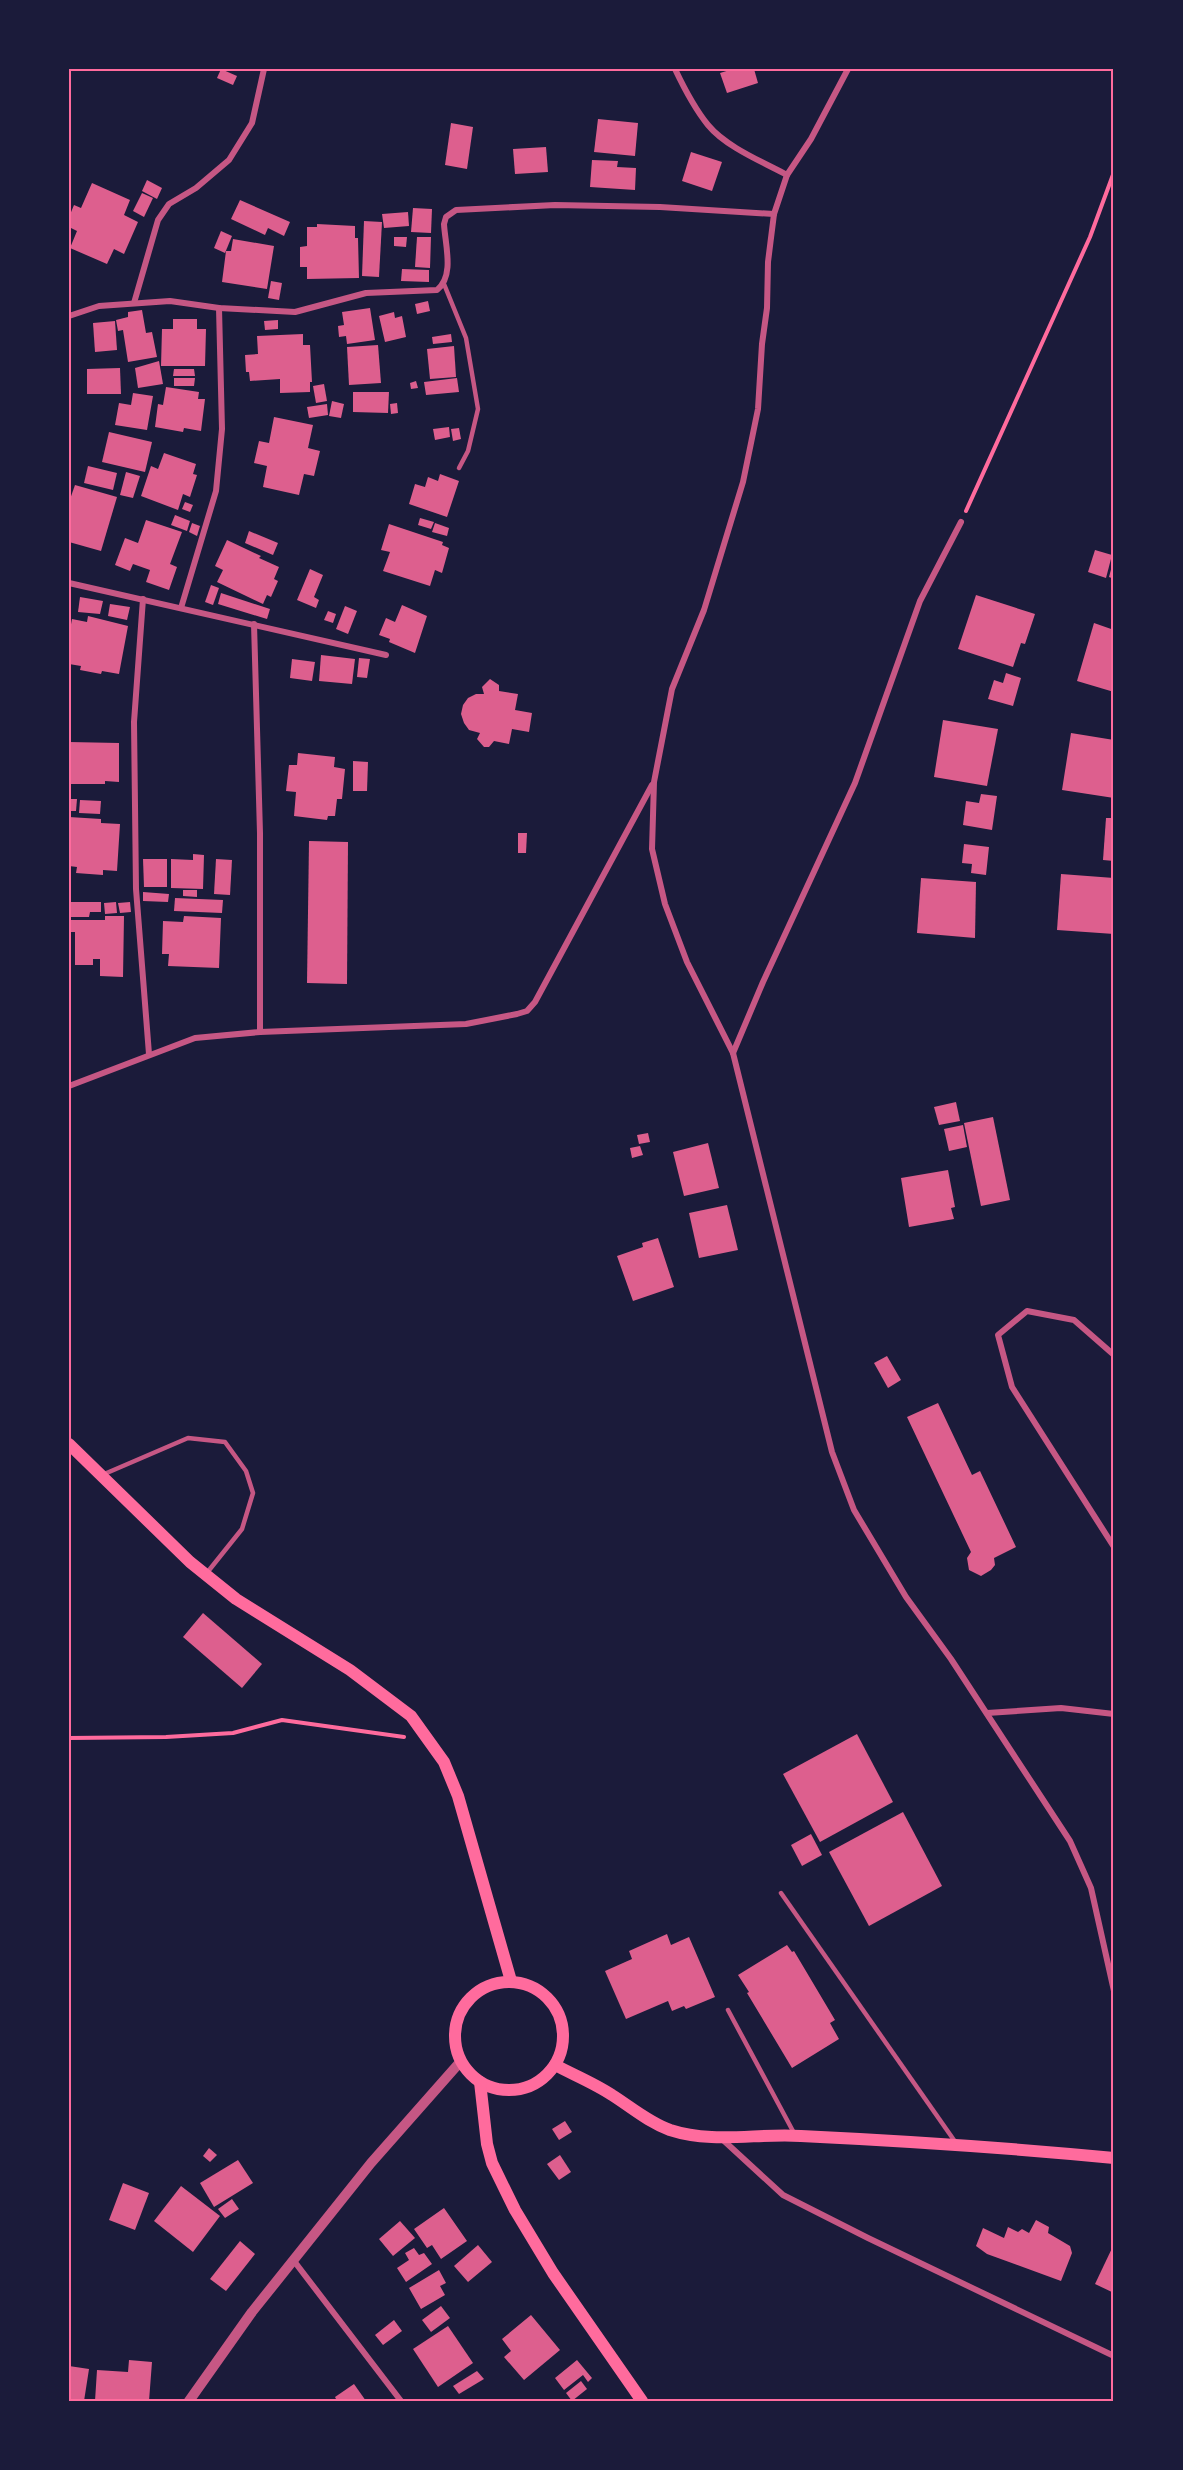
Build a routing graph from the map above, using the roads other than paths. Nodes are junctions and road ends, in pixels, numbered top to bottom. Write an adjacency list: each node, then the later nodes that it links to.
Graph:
1 (264, 69): 7 (street)
2 (675, 69): 4 (street)
3 (848, 69): 4 (street)
4 (787, 175): 5 (street)
5 (774, 214): 6 (street); 17 (street)
6 (444, 284): 8 (street); 10 (lane)
7 (134, 303): 8 (street); 9 (street)
8 (219, 308): 14 (street)
9 (69, 316)
10 (459, 468)
11 (960, 522): 19 (street)
12 (69, 583): 13 (street)
13 (143, 599): 14 (street); 20 (street)
14 (181, 608): 15 (street)
15 (254, 624): 16 (street); 18 (street)
16 (386, 655)
17 (654, 782): 18 (street); 19 (street)
18 (260, 1032): 20 (street)
19 (733, 1053): 27 (street)
20 (149, 1054): 21 (street)
21 (69, 1086)
22 (1114, 1355): 25 (street)
23 (69, 1444): 24 (main road)
24 (100, 1475): 26 (main road); 26 (lane)
25 (1114, 1547)
26 (206, 1574): 30 (main road)
27 (987, 1713): 28 (street); 31 (street)
28 (1114, 1714)
29 (781, 1893): 38 (lane)
30 (511, 1981): 33 (main road); 34 (main road)
31 (1114, 1991)
32 (728, 2010): 36 (lane)
33 (461, 2061): 35 (main road); 40 (street)
34 (555, 2065): 35 (main road); 37 (main road)
35 (480, 2082): 44 (main road)
36 (795, 2135): 37 (main road); 38 (main road)
37 (722, 2138): 41 (street)
38 (956, 2143): 39 (main road)
39 (1114, 2158)
40 (294, 2261): 42 (street); 43 (street)
41 (1114, 2356)
42 (189, 2401)
43 (401, 2401)
44 (642, 2401)

